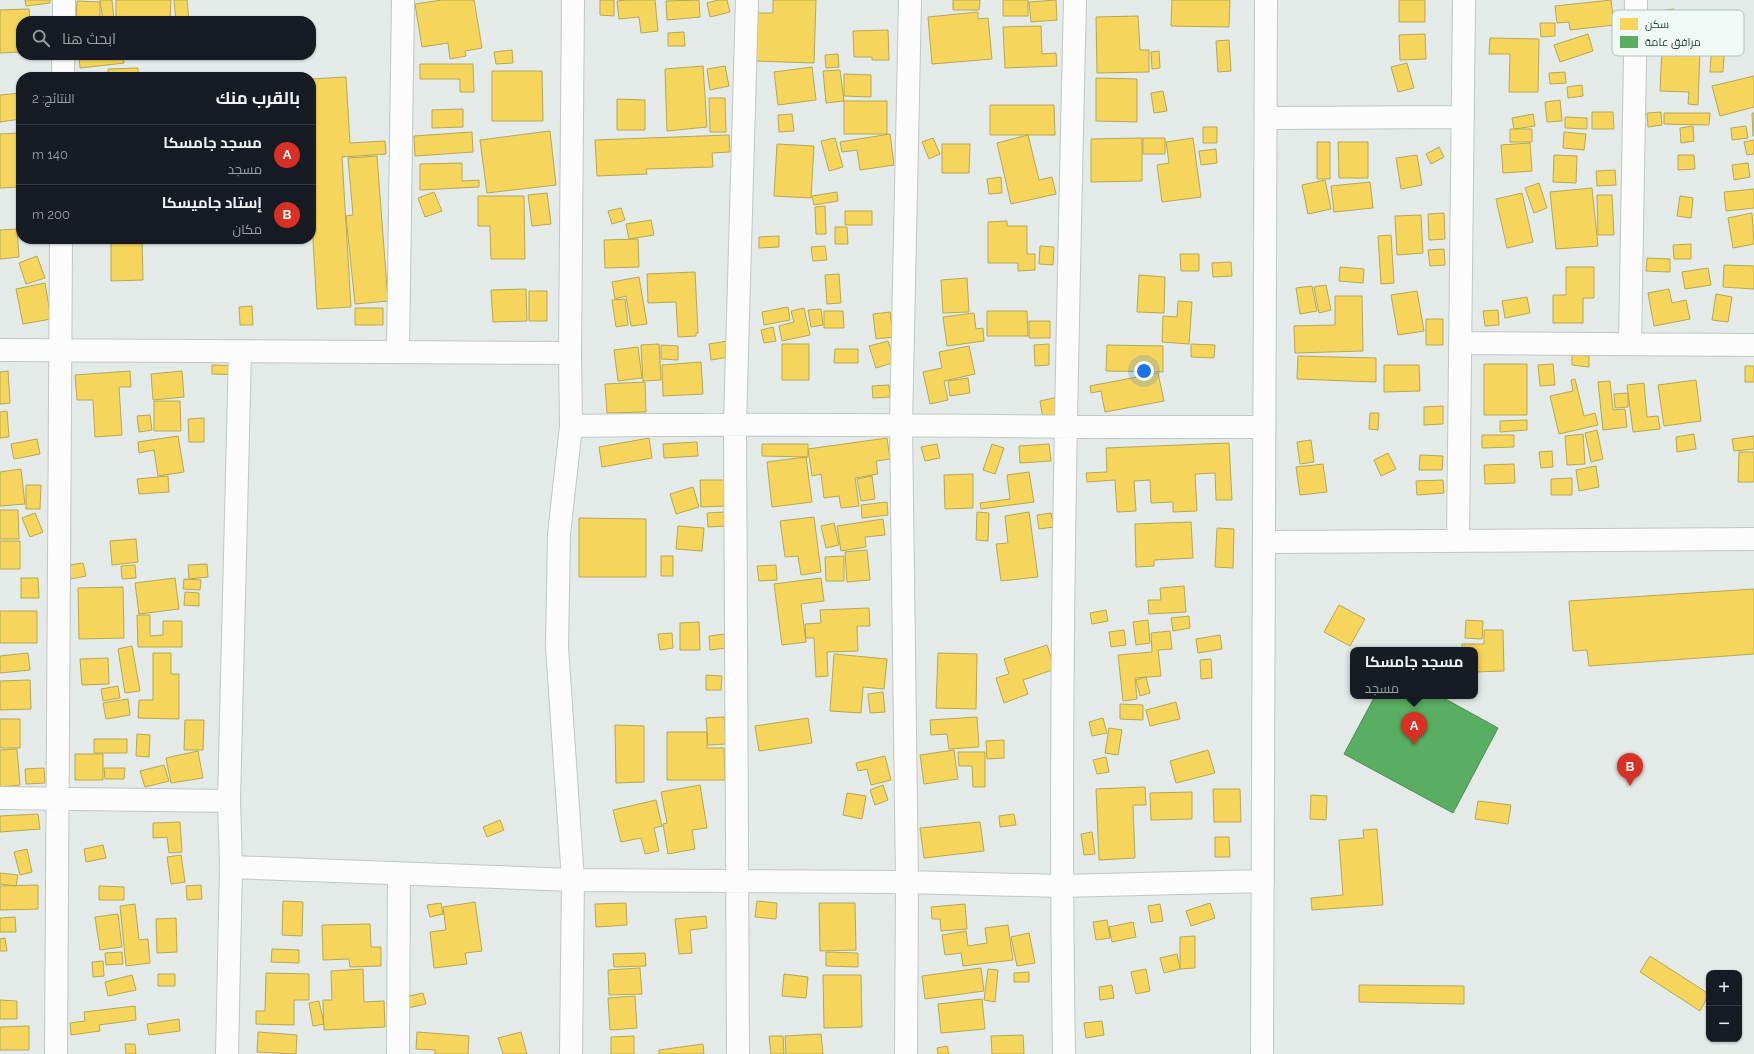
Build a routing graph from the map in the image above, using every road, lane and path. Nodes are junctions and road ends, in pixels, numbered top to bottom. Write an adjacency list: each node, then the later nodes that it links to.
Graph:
1 (64, 0): 11 (street)
2 (403, 0): 24 (street)
3 (573, 0): 25 (street)
4 (747, 0): 26 (street)
5 (910, 0): 27 (street)
6 (1075, 0): 30 (street)
7 (1266, 0): 16 (street)
8 (1464, 0): 15 (street)
9 (1636, 0): 10 (street)
10 (1636, 10)
11 (64, 16)
12 (1635, 56): 19 (street)
13 (63, 60): 14 (street)
14 (63, 72)
15 (1463, 117): 16 (street); 18 (street)
16 (1266, 118): 29 (street)
17 (61, 244): 22 (street)
18 (1462, 343): 19 (street); 32 (street)
19 (1630, 344): 20 (street)
20 (1754, 345)
21 (0, 350): 22 (street)
22 (59, 350): 23 (street); 34 (street)
23 (240, 351): 24 (street); 36 (street)
24 (398, 352): 25 (street)
25 (570, 353): 28 (street)
26 (735, 423): 27 (street); 28 (street); 40 (street)
27 (901, 425): 30 (street); 42 (street)
28 (571, 426): 39 (street)
29 (1264, 427): 30 (street); 33 (street)
30 (1065, 428): 43 (street)
31 (1754, 539): 32 (street)
32 (1458, 540): 33 (street)
33 (1265, 542): 41 (street)
34 (56, 797): 35 (street); 36 (street); 44 (street)
35 (0, 798)
36 (229, 801): 37 (street)
37 (231, 868): 38 (street); 45 (street)
38 (399, 874): 39 (street); 46 (street)
39 (573, 880): 40 (street); 47 (street)
40 (738, 881): 42 (street); 48 (street)
41 (1263, 881): 43 (street); 51 (street)
42 (906, 882): 43 (street); 49 (street)
43 (1061, 886): 50 (street)
44 (56, 1054)
45 (227, 1054)
46 (398, 1054)
47 (571, 1054)
48 (738, 1054)
49 (906, 1054)
50 (1064, 1054)
51 (1262, 1054)

